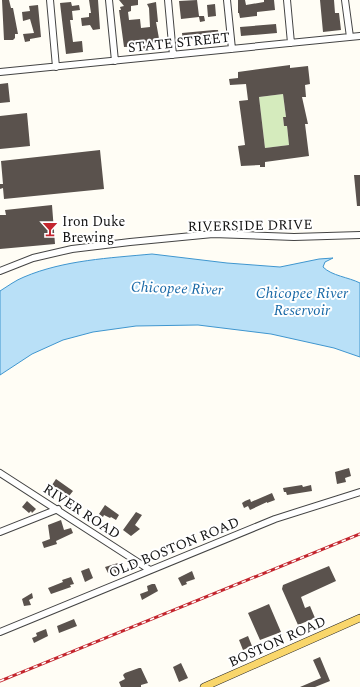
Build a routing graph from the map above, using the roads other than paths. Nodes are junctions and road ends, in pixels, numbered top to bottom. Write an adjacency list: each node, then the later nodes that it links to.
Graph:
1 (50, 0): 13 (street)
2 (109, 0): 12 (street)
3 (168, 0): 11 (street)
4 (228, 0): 10 (street)
5 (287, 0): 9 (street)
6 (345, 0): 8 (street)
7 (360, 36): 8 (street, STATE STREET)
8 (350, 37): 9 (street, STATE STREET)
9 (291, 43): 10 (street, STATE STREET)
10 (232, 49): 11 (street, STATE STREET)
11 (173, 55): 12 (street, STATE STREET)
12 (115, 61): 13 (street, STATE STREET)
13 (56, 67): 14 (street, STATE STREET)
14 (0, 72)
15 (360, 235): 16 (street, RIVERSIDE DRIVE)
16 (0, 271)
17 (0, 473): 19 (street, RIVER ROAD)
18 (360, 492): 21 (street, OLD BOSTON ROAD)
19 (58, 509): 20 (street); 21 (street, RIVER ROAD)
20 (0, 532)
21 (150, 570): 23 (street, OLD BOSTON ROAD)
22 (360, 618): 24 (main road, BOSTON ROAD)
23 (0, 632)
24 (204, 687)

